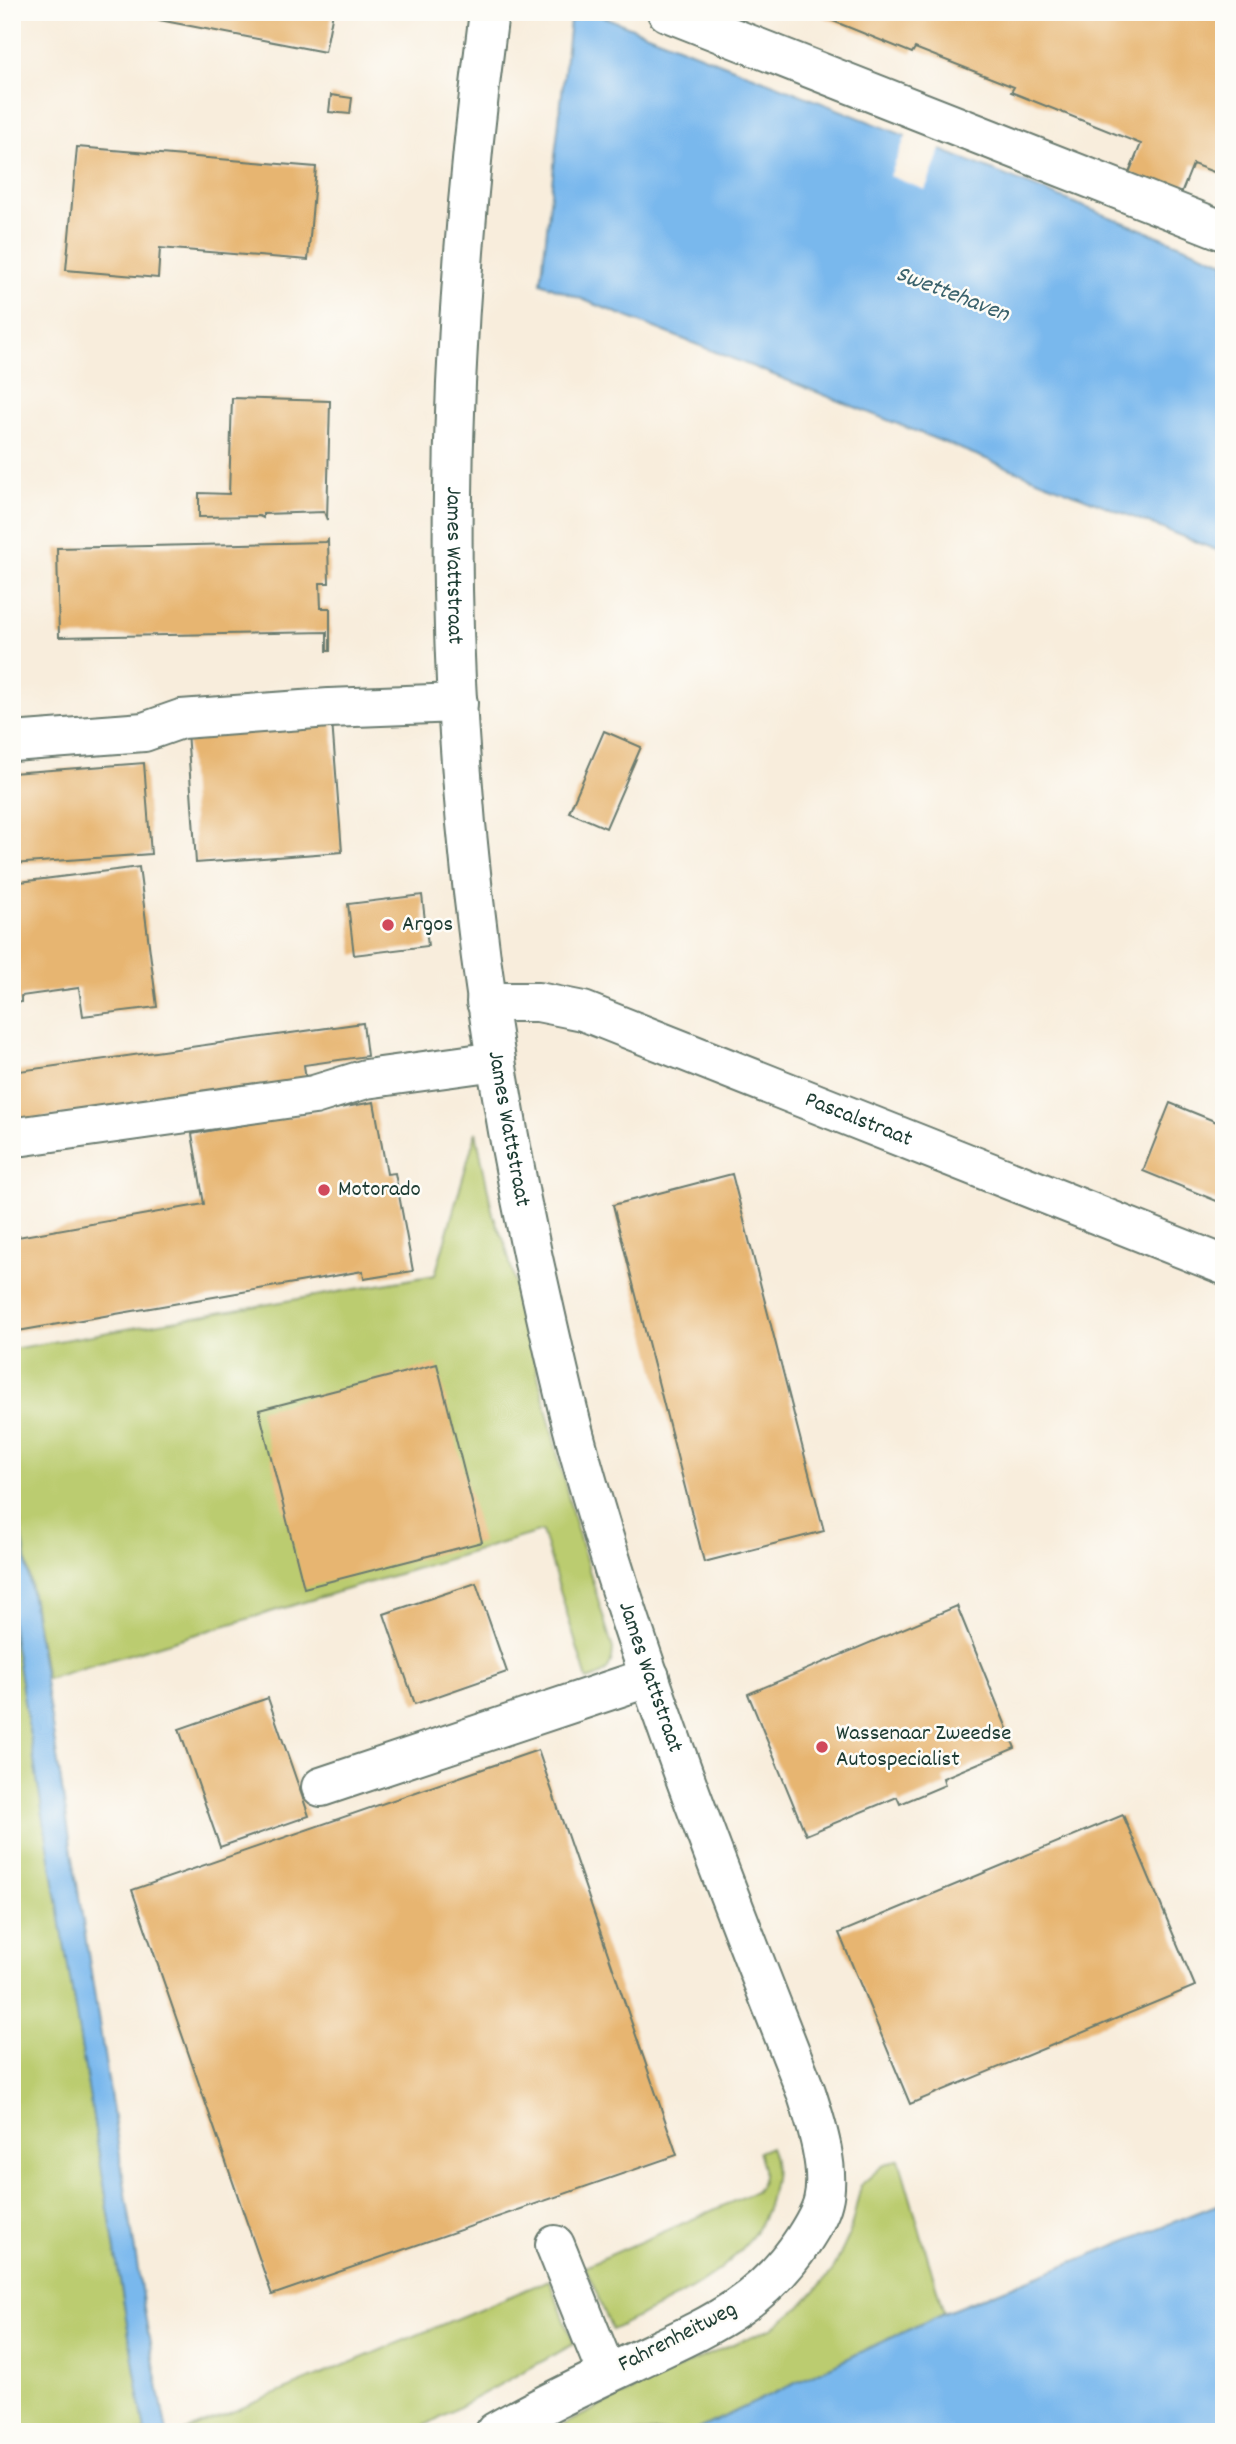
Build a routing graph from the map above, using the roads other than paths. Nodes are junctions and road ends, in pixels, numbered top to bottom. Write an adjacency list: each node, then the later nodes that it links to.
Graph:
1 (489, 12): 4 (street, James Wattstraat)
2 (667, 12): 3 (street)
3 (1224, 231)
4 (458, 703): 5 (street); 6 (street, James Wattstraat)
5 (12, 742)
6 (486, 1002): 7 (street, James Wattstraat); 9 (street, Pascalstraat)
7 (496, 1061): 8 (street); 10 (street, James Wattstraat)
8 (24, 1136)
9 (1224, 1265)
10 (650, 1677): 11 (street); 12 (street, James Wattstraat)
11 (321, 1787)
12 (824, 2201): 14 (street, Fahrenheitweg)
13 (555, 2245): 14 (street)
14 (607, 2374): 15 (street, Fahrenheitweg)
15 (495, 2432)

